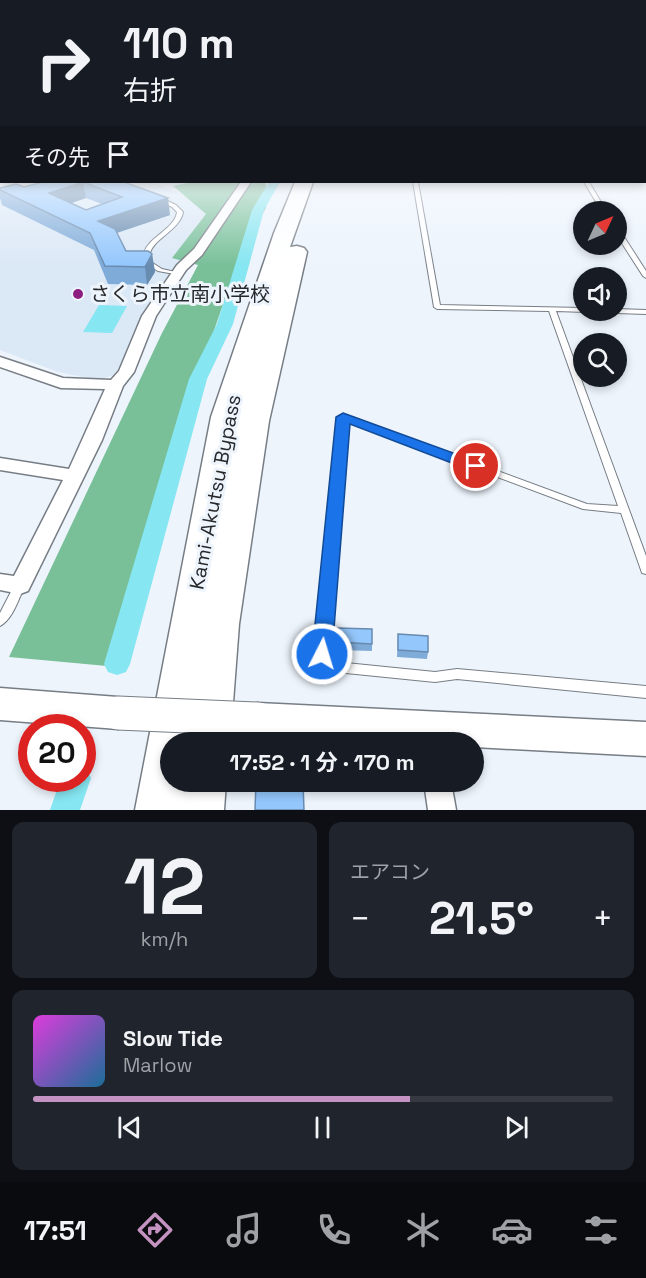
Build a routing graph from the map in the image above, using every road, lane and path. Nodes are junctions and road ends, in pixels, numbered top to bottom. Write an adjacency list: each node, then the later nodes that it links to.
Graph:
1 (241, 189): 7 (street)
2 (301, 189): 29 (highway, Kami-Akutsu Bypass)
3 (318, 189): 23 (highway, Kami-Akutsu Bypass)
4 (416, 189): 9 (lane)
5 (155, 198): 7 (lane)
6 (627, 246): 8 (lane)
7 (178, 274): 14 (street)
8 (646, 276)
9 (552, 310): 10 (lane); 17 (lane)
10 (573, 310)
11 (627, 311): 12 (lane)
12 (646, 312)
13 (0, 362): 14 (street)
14 (115, 385): 16 (street)
15 (0, 464): 16 (street)
16 (73, 477): 19 (street)
17 (624, 510): 18 (lane); 21 (lane)
18 (646, 570)
19 (10, 584): 20 (lane)
20 (0, 621)
21 (646, 692)
22 (0, 704): 24 (street, bridge)
23 (208, 732)
24 (399, 732)
25 (484, 736): 26 (street)
26 (646, 739)
27 (202, 792): 30 (highway)
28 (439, 792): 31 (street)
29 (159, 810)
30 (200, 810)
31 (442, 810)

